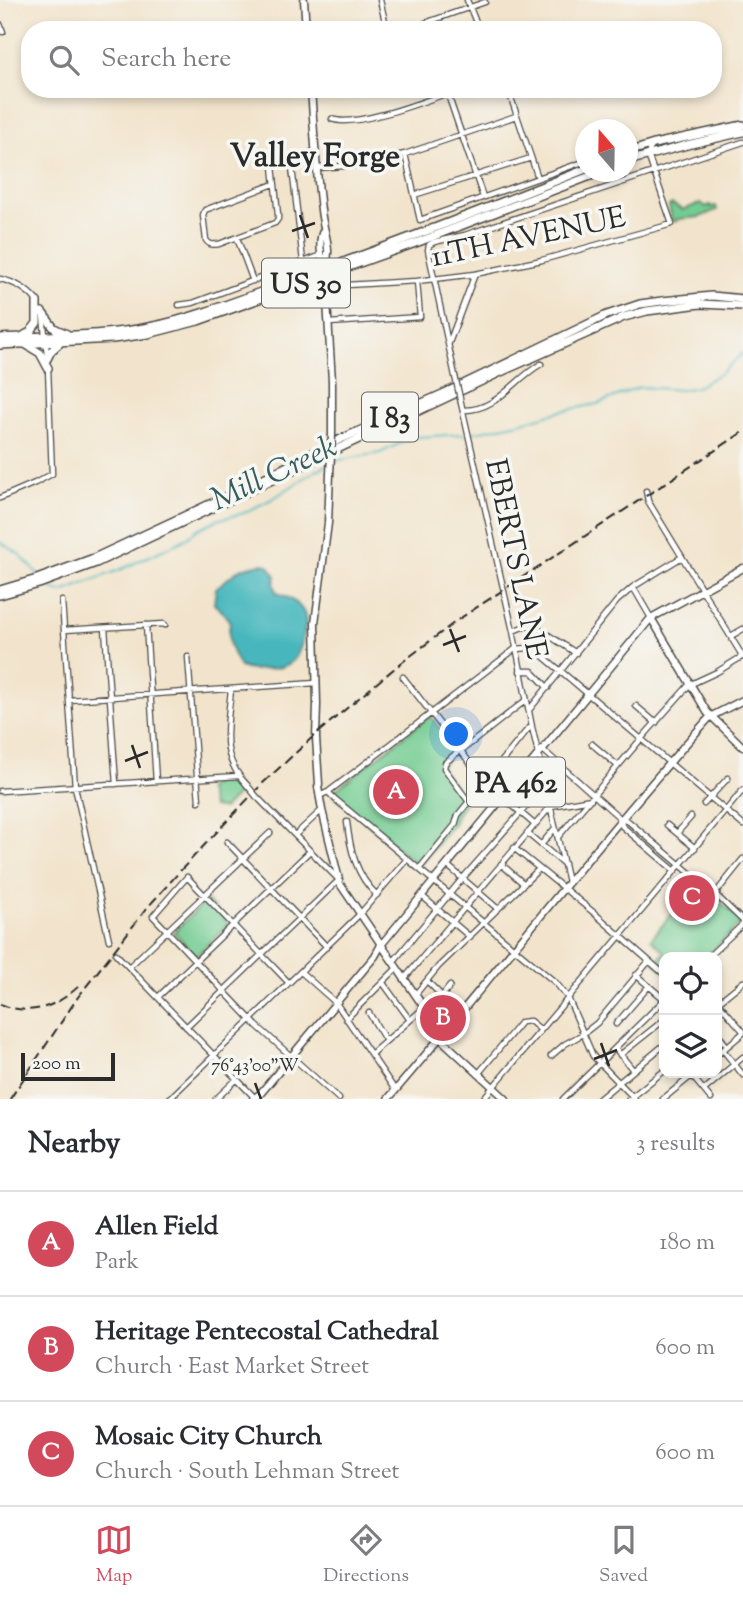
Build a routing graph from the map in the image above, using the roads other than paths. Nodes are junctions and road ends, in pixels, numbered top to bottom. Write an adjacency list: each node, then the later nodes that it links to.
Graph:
1 (304, 0): 6 (main road)
2 (380, 0): 7 (street)
3 (467, 0): 5 (street)
4 (485, 2): 5 (street)
5 (470, 8): 8 (street); 9 (street)
6 (305, 21)
7 (385, 21)
8 (431, 21)
9 (475, 21)
10 (0, 24): 11 (street)
11 (3, 32)
12 (312, 98): 24 (main road)
13 (428, 98): 17 (street)
14 (450, 98): 20 (street)
15 (511, 98): 16 (street)
16 (516, 116): 20 (street); 27 (street)
17 (332, 119)
18 (743, 125): 22 (highway)
19 (743, 132): 26 (highway)
20 (463, 134): 25 (street); 34 (street)
21 (743, 142): 32 (street)
22 (654, 144): 23 (highway); 26 (street)
23 (638, 149)
24 (316, 151): 29 (street); 31 (main road)
25 (405, 154): 31 (street); 38 (street)
26 (648, 155): 28 (highway); 32 (street, 11TH AVENUE)
27 (531, 158): 34 (street); 35 (street)
28 (638, 158)
29 (291, 159): 37 (street); 43 (street)
30 (575, 165): 35 (street)
31 (317, 168): 40 (main road)
32 (654, 171): 45 (street, 11TH AVENUE); 47 (street, EBERTS LANE)
33 (575, 173): 44 (highway, US 30)
34 (475, 176): 38 (street); 39 (street)
35 (538, 178): 39 (street)
36 (575, 182): 44 (highway, US 30)
37 (274, 184): 41 (street); 41 (street)
38 (414, 195): 39 (street)
39 (483, 197)
40 (323, 231): 42 (main road); 44 (main road)
41 (237, 238): 48 (street)
42 (322, 255): 43 (street); 44 (main road)
43 (303, 261): 48 (street)
44 (325, 273): 52 (main road); 57 (highway, US 30); 61 (highway, US 30)
45 (475, 274): 47 (street, 11TH AVENUE); 62 (street)
46 (0, 279): 51 (street)
47 (434, 279): 49 (street, 11TH AVENUE); 62 (street, EBERTS LANE)
48 (253, 281): 53 (street)
49 (416, 281): 52 (street, 11TH AVENUE); 56 (street)
50 (743, 299): 72 (highway, I 83)
51 (37, 302): 55 (street); 60 (highway)
52 (327, 303): 56 (main road)
53 (179, 305)
54 (743, 306): 72 (highway, I 83)
55 (42, 312): 57 (highway); 59 (street)
56 (328, 323): 92 (main road, bridge)
57 (67, 334): 59 (highway, US 30)
58 (0, 338): 60 (highway, US 30)
59 (46, 339): 60 (highway, US 30); 61 (highway, US 30); 64 (street)
60 (24, 340): 63 (highway, US 30); 66 (highway)
61 (61, 342): 64 (highway)
62 (448, 344): 67 (street, EBERTS LANE, bridge)
63 (0, 345)
64 (47, 359): 66 (street)
65 (541, 364): 67 (street)
66 (48, 368): 69 (street)
67 (463, 410): 83 (street, EBERTS LANE)
68 (646, 491): 70 (street)
69 (0, 498)
70 (682, 557): 73 (street); 74 (street)
71 (743, 568): 74 (main road)
72 (49, 577): 75 (highway, I 83)
73 (633, 587): 77 (street); 86 (street)
74 (702, 589): 77 (main road); 84 (street)
75 (0, 592)
76 (62, 601): 82 (street)
77 (651, 618): 93 (main road); 97 (main road, PA 462)
78 (146, 625): 79 (street); 80 (street); 98 (street)
79 (165, 625)
80 (106, 628): 82 (street); 99 (street)
81 (743, 629): 84 (street)
82 (64, 630): 100 (street)
83 (513, 631): 85 (street, EBERTS LANE); 86 (street)
84 (731, 636): 87 (street)
85 (515, 649): 89 (street, EBERTS LANE); 90 (street); 105 (street)
86 (576, 653): 90 (street)
87 (743, 656): 93 (street)
88 (188, 657): 96 (street)
89 (520, 671): 94 (street); 101 (street, EBERTS LANE)
90 (561, 672): 94 (street); 97 (street)
91 (403, 677): 105 (street)
92 (317, 683): 95 (street); 127 (main road)
93 (689, 685): 106 (main road); 107 (street)
94 (548, 688): 104 (street)
95 (231, 689): 96 (street); 116 (street)
96 (191, 692): 98 (street); 118 (street)
97 (589, 694): 109 (street); 113 (main road, PA 462)
98 (150, 695): 99 (street); 119 (street)
99 (110, 697): 100 (street); 121 (street)
100 (69, 700): 123 (street)
101 (527, 700): 104 (street, EBERTS LANE); 112 (street)
102 (742, 701): 106 (main road)
103 (636, 706): 107 (street)
104 (529, 710): 108 (street, EBERTS LANE)
105 (431, 713): 112 (street); 126 (street)
106 (708, 715): 111 (main road); 114 (main road)
107 (656, 723): 109 (street)
108 (532, 727): 113 (street, EBERTS LANE); 120 (street)
109 (641, 739): 114 (street); 115 (street)
110 (592, 744): 115 (street)
111 (743, 747)
112 (460, 751): 120 (street); 132 (street)
113 (541, 752): 122 (street, EBERTS LANE); 128 (street); 130 (main road, PA 462)
114 (669, 762): 129 (street); 139 (main road)
115 (618, 766): 128 (street)
116 (238, 776): 118 (street); 148 (street, bridge)
117 (728, 778): 129 (street)
118 (197, 779): 119 (street); 131 (street)
119 (156, 782): 121 (street)
120 (485, 782): 130 (street); 132 (street)
121 (116, 784): 123 (street)
122 (546, 784): 134 (street, EBERTS LANE); 137 (street)
123 (75, 787): 125 (street); 190 (street)
124 (743, 790): 136 (street)
125 (0, 791)
126 (328, 792): 127 (street); 156 (street)
127 (319, 796): 135 (main road)
128 (592, 797): 134 (street); 139 (street); 149 (street)
129 (712, 797): 133 (street); 136 (street)
130 (503, 798): 137 (street); 161 (main road, PA 462)
131 (198, 801)
132 (469, 802): 162 (street)
133 (704, 804)
134 (551, 806): 141 (street); 144 (street, EBERTS LANE)
135 (322, 810): 148 (street); 166 (main road)
136 (726, 810): 143 (street); 153 (street)
137 (521, 813): 141 (street); 165 (street)
138 (691, 817): 147 (street)
139 (621, 819): 160 (street); 164 (street); 168 (main road)
140 (347, 822): 175 (street)
141 (535, 825): 146 (street)
142 (667, 825): 147 (street)
143 (743, 825)
144 (555, 828): 149 (street, EBERTS LANE); 151 (street)
145 (270, 833): 155 (street)
146 (527, 833): 151 (street); 152 (street)
147 (677, 833): 153 (street)
148 (295, 835): 154 (street)
149 (558, 838): 159 (street, EBERTS LANE)
150 (227, 842): 155 (street)
151 (541, 845): 159 (street)
152 (514, 848): 158 (street); 163 (street)
153 (695, 848): 160 (street)
154 (310, 851): 166 (street); 170 (street)
155 (243, 858): 170 (street); 174 (street)
156 (407, 859): 162 (street); 175 (street)
157 (743, 859): 173 (street)
158 (501, 864): 169 (street); 172 (street)
159 (564, 864): 168 (street, EBERTS LANE)
160 (680, 865): 164 (street); 173 (street)
161 (447, 866): 165 (street); 167 (main road, PA 462)
162 (419, 869): 167 (street)
163 (539, 869): 169 (street); 171 (street)
164 (675, 871): 188 (street)
165 (462, 879): 172 (street); 176 (street)
166 (339, 880): 181 (main road); 182 (street)
167 (434, 881): 176 (street); 177 (main road, PA 462)
168 (568, 882): 171 (main road)
169 (524, 884): 179 (street)
170 (271, 888): 182 (street); 186 (street)
171 (562, 889): 188 (street); 193 (main road)
172 (477, 892): 178 (street); 179 (street)
173 (715, 894): 184 (street)
174 (204, 895): 186 (street); 187 (street); 187 (street)
175 (377, 895): 181 (street)
176 (450, 895): 178 (street); 180 (street)
177 (422, 896): 180 (street); 191 (main road, PA 462)
178 (464, 907): 183 (street); 185 (street)
179 (498, 909): 185 (street)
180 (438, 910): 183 (street); 199 (street)
181 (360, 914): 191 (main road); 192 (street)
182 (300, 918): 192 (street); 196 (street)
183 (451, 922): 189 (street); 204 (street)
184 (743, 922): 194 (street)
185 (484, 923): 189 (street); 193 (street)
186 (233, 925): 196 (street); 197 (street)
187 (167, 931): 197 (street); 200 (street)
188 (620, 935): 198 (street); 216 (street)
189 (470, 937): 205 (street)
190 (109, 940)
191 (381, 945): 199 (main road); 218 (main road, PA 462)
192 (327, 947): 202 (street)
193 (515, 948): 216 (street); 232 (main road)
194 (713, 952)
195 (116, 954): 200 (street)
196 (261, 954): 207 (street); 211 (street)
197 (195, 961): 211 (street); 215 (street)
198 (649, 961): 201 (street); 203 (street)
199 (395, 965): 204 (main road); 208 (street)
200 (129, 967): 215 (street)
201 (659, 970)
202 (301, 972): 207 (street); 218 (street)
203 (636, 975): 210 (street); 231 (street)
204 (404, 979): 212 (main road)
205 (427, 981): 212 (street); 214 (street)
206 (743, 982): 217 (street)
207 (289, 983): 224 (street)
208 (383, 983): 223 (street); 225 (street)
209 (450, 986): 214 (street)
210 (649, 986): 213 (street); 226 (street)
211 (223, 991): 224 (street); 228 (street)
212 (415, 995): 221 (main road)
213 (659, 995)
214 (442, 996): 221 (street)
215 (158, 997): 228 (street)
216 (568, 998): 229 (street); 231 (street)
217 (722, 998)
218 (335, 1001): 223 (street); 241 (main road, PA 462)
219 (659, 1004): 235 (street)
220 (722, 1008): 230 (street)
221 (426, 1011): 225 (street); 232 (main road)
222 (369, 1013): 233 (street)
223 (346, 1019): 239 (street)
224 (251, 1020): 240 (street); 241 (street)
225 (410, 1020): 233 (street)
226 (616, 1024)
227 (659, 1024): 242 (street)
228 (186, 1027): 240 (street)
229 (541, 1030): 248 (street); 255 (street)
230 (743, 1032): 236 (street)
231 (583, 1034): 243 (street); 245 (street)
232 (442, 1036): 248 (main road); 256 (main road)
233 (386, 1041): 239 (street)
234 (722, 1042): 236 (street)
235 (615, 1048): 242 (street); 245 (street)
236 (725, 1048): 238 (street); 246 (street)
237 (659, 1049): 247 (street)
238 (722, 1051)
239 (371, 1054): 256 (street)
240 (214, 1055): 253 (street); 261 (street)
241 (290, 1055): 258 (main road, PA 462); 263 (street)
242 (620, 1055): 247 (street)
243 (551, 1056)
244 (743, 1057): 246 (street)
245 (600, 1063): 254 (street); 259 (street)
246 (734, 1065): 250 (street); 257 (street)
247 (633, 1070): 254 (street)
248 (478, 1074): 255 (main road)
249 (659, 1075): 260 (street)
250 (743, 1075)
251 (688, 1078): 268 (street)
252 (696, 1078): 257 (street)
253 (237, 1079): 258 (street); 262 (street)
254 (619, 1082): 260 (street); 267 (street)
255 (493, 1087): 265 (street); 266 (main road)
256 (395, 1091): 264 (main road)
257 (705, 1091): 269 (street); 270 (street)
258 (255, 1098)
259 (565, 1098)
260 (632, 1098)
261 (169, 1099)
262 (216, 1099)
263 (339, 1099)
264 (388, 1099)
265 (483, 1099)
266 (506, 1099)
267 (599, 1099)
268 (663, 1099)
269 (699, 1099)
270 (712, 1099)

